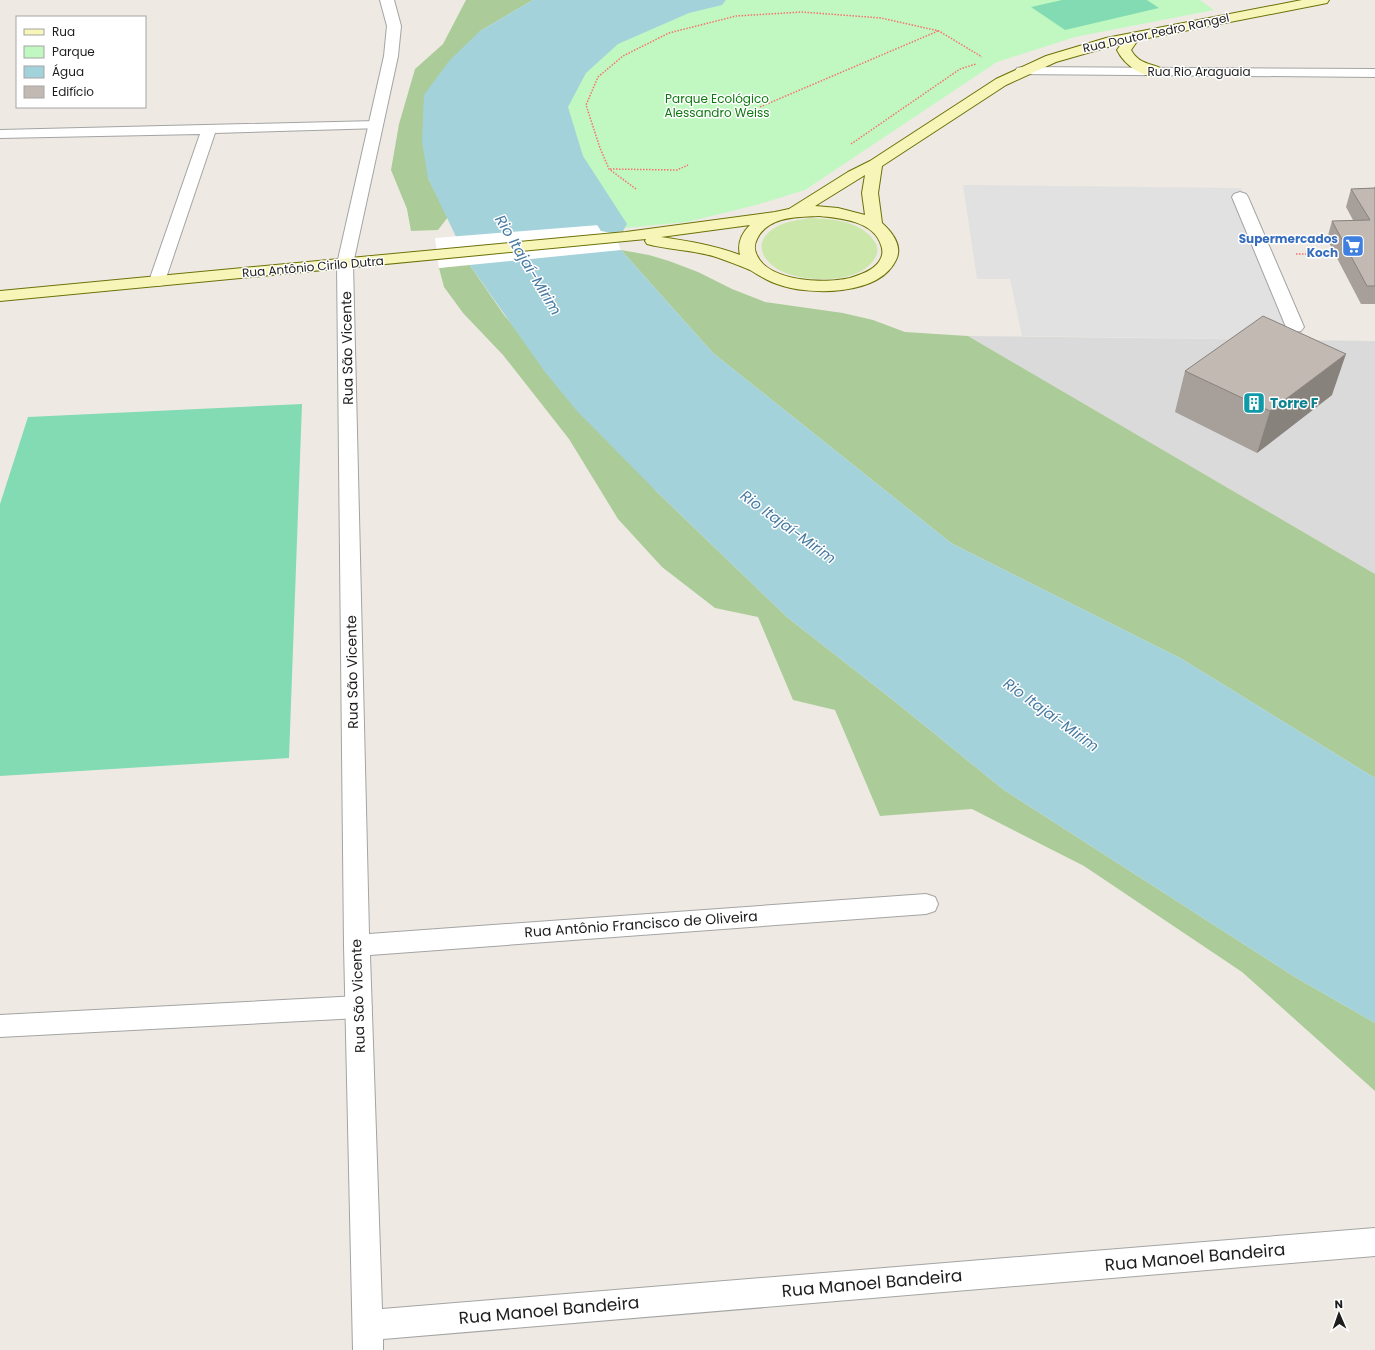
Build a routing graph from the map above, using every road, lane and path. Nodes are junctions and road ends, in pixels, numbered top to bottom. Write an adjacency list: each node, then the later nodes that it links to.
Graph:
1 (387, 0): 11 (street, Rua São Vicente)
2 (1322, 0): 4 (main road, Rua Doutor Pedro Rangel)
3 (939, 31): 5 (path); 10 (path); 17 (path)
4 (1134, 36): 7 (main road, Rua Doutor Pedro Rangel); 8 (main road)
5 (982, 57)
6 (980, 63): 14 (path)
7 (1022, 71): 8 (street, Rua Rio Araguaia); 15 (main road, Rua Doutor Pedro Rangel)
8 (1158, 72): 9 (street, Rua Rio Araguaia)
9 (1375, 73)
10 (760, 107)
11 (376, 125): 12 (street); 26 (street, Rua São Vicente)
12 (209, 129): 13 (street); 28 (street)
13 (0, 134)
14 (850, 145)
15 (875, 164): 20 (main road, Rua Doutor Pedro Rangel); 22 (main road)
16 (688, 166): 17 (path)
17 (609, 169): 18 (path)
18 (636, 189)
19 (1240, 196): 24 (street)
20 (795, 212): 21 (main road); 22 (main road)
21 (778, 216): 23 (main road, Rua Antônio Cirilo Dutra); 27 (main road)
22 (874, 226): 27 (main road)
23 (622, 238): 26 (main road, Rua Antônio Cirilo Dutra); 27 (main road, Rua Antônio Cirilo Dutra)
24 (1264, 254): 25 (path); 30 (street)
25 (1334, 254)
26 (346, 264): 28 (main road, Rua Antônio Cirilo Dutra); 32 (street, Rua São Vicente)
27 (757, 267)
28 (157, 281): 29 (main road, Rua Antônio Cirilo Dutra)
29 (0, 296)
30 (1295, 327)
31 (926, 904): 32 (street, Rua Antônio Francisco de Oliveira)
32 (357, 945): 33 (street, Rua São Vicente)
33 (358, 1007): 34 (street); 36 (street, Rua São Vicente)
34 (0, 1026)
35 (1375, 1242): 36 (street, Rua Manoel Bandeira)
36 (368, 1337)

